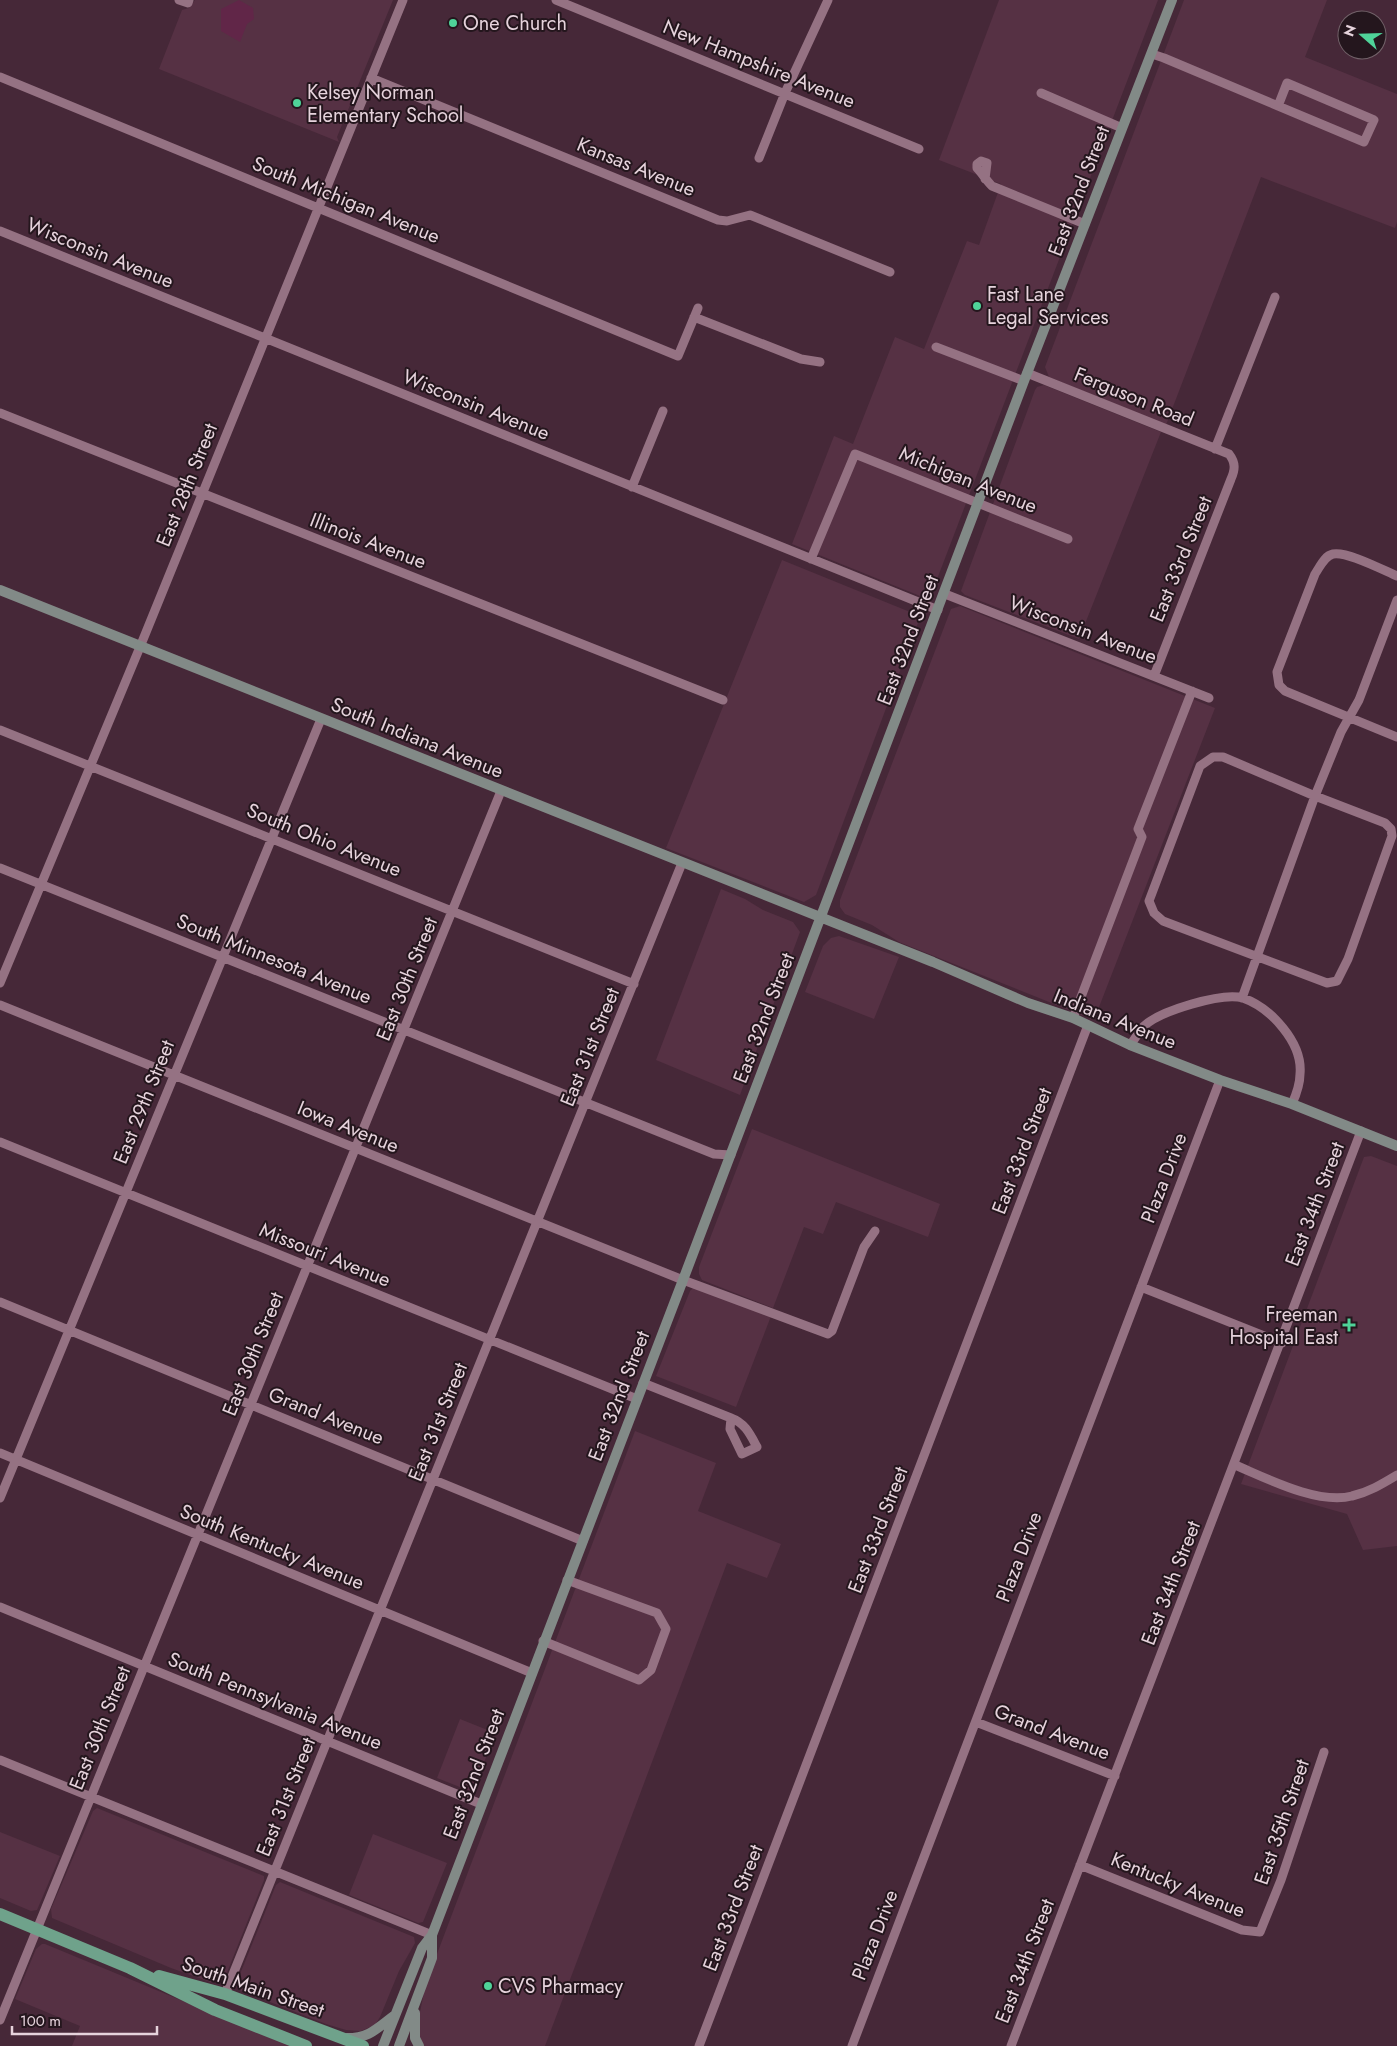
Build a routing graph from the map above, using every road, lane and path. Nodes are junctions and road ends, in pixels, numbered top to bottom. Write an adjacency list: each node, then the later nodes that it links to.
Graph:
1 (403, 0): 7 (street, East 28th Street)
2 (556, 0): 8 (street, New Hampshire Avenue)
3 (828, 0): 8 (street)
4 (1172, 0): 5 (main road, East 32nd Street)
5 (1152, 54): 10 (street); 11 (main road, East 32nd Street)
6 (0, 77): 15 (street, South Michigan Avenue)
7 (371, 78): 15 (street, East 28th Street); 18 (street, Kansas Avenue)
8 (785, 92): 12 (street, New Hampshire Avenue); 13 (street)
9 (1041, 93): 11 (street)
10 (1278, 106): 10 (street)
11 (1122, 128): 16 (main road, East 32nd Street)
12 (920, 149)
13 (759, 158)
14 (986, 179): 16 (street)
15 (319, 208): 20 (street, East 28th Street); 22 (street, South Michigan Avenue)
16 (1085, 224): 23 (main road, East 32nd Street)
17 (0, 231): 20 (street, Wisconsin Avenue)
18 (890, 272)
19 (1274, 297): 26 (street)
20 (265, 339): 28 (street, Wisconsin Avenue); 29 (street, East 28th Street)
21 (936, 347): 23 (street)
22 (820, 362)
23 (1026, 377): 26 (street, Ferguson Road); 30 (main road, East 32nd Street)
24 (663, 411): 28 (street)
25 (0, 413): 29 (street, Illinois Avenue)
26 (1215, 449): 27 (street, Ferguson Road)
27 (1229, 454): 39 (street, East 33rd Street)
28 (632, 487): 32 (street, Wisconsin Avenue)
29 (202, 495): 38 (street, East 28th Street); 42 (street, Illinois Avenue)
30 (979, 504): 31 (street, Michigan Avenue); 32 (street, Michigan Avenue); 35 (main road, East 32nd Street)
31 (1068, 539)
32 (811, 559): 37 (street, Wisconsin Avenue)
33 (1397, 576): 43 (street)
34 (0, 590): 38 (main road, South Indiana Avenue)
35 (944, 594): 37 (main road, East 32nd Street); 39 (street, Wisconsin Avenue)
36 (1397, 600): 43 (street)
37 (938, 610): 55 (main road, East 32nd Street)
38 (140, 647): 44 (main road, South Indiana Avenue); 47 (street, East 28th Street)
39 (1154, 676): 40 (street, Wisconsin Avenue)
40 (1192, 692): 41 (street, Wisconsin Avenue); 62 (street)
41 (1209, 698)
42 (723, 700)
43 (1350, 716): 46 (street); 49 (street)
44 (321, 719): 48 (main road, South Indiana Avenue); 50 (street, East 29th Street)
45 (0, 730): 47 (street, South Ohio Avenue)
46 (1397, 737)
47 (90, 767): 50 (street, South Ohio Avenue); 53 (street, East 28th Street)
48 (501, 791): 51 (main road, South Indiana Avenue); 54 (street, East 30th Street)
49 (1314, 796): 56 (street); 56 (street); 56 (street)
50 (272, 838): 54 (street, South Ohio Avenue); 57 (street, East 29th Street)
51 (682, 863): 55 (main road, South Indiana Avenue); 59 (street, East 31st Street)
52 (0, 868): 53 (street, South Minnesota Avenue)
53 (41, 884): 57 (street, South Minnesota Avenue); 58 (street, East 28th Street)
54 (454, 911): 59 (street, South Ohio Avenue); 64 (street, East 30th Street)
55 (821, 918): 62 (main road, Indiana Avenue); 74 (main road, East 32nd Street)
56 (1257, 956): 60 (street)
57 (223, 957): 64 (street, South Minnesota Avenue); 66 (street, East 29th Street)
58 (0, 983)
59 (634, 984): 68 (street, East 31st Street)
60 (1242, 998): 65 (street); 69 (street)
61 (0, 1005): 66 (street, Iowa Avenue)
62 (1073, 1018): 63 (main road, Indiana Avenue)
63 (1088, 1025): 65 (main road, Indiana Avenue); 127 (street, East 33rd Street)
64 (404, 1030): 68 (street, South Minnesota Avenue); 73 (street, East 30th Street)
65 (1130, 1044): 67 (main road, Indiana Avenue)
66 (174, 1075): 73 (street, Iowa Avenue); 75 (street, East 29th Street)
67 (1220, 1080): 69 (main road, Indiana Avenue); 80 (street, Plaza Drive)
68 (586, 1103): 74 (street, South Minnesota Avenue); 76 (street, East 31st Street)
69 (1292, 1104): 70 (main road, Indiana Avenue)
70 (1361, 1131): 72 (main road, Indiana Avenue); 84 (street, East 34th Street)
71 (0, 1142): 75 (street, Missouri Avenue)
72 (1397, 1146)
73 (356, 1148): 76 (street, Iowa Avenue); 78 (street, East 30th Street)
74 (730, 1155): 79 (main road, East 32nd Street)
75 (126, 1193): 78 (street, Missouri Avenue); 82 (street, East 29th Street)
76 (538, 1222): 79 (street, Iowa Avenue); 83 (street, East 31st Street)
77 (875, 1231): 79 (street, Iowa Avenue)
78 (308, 1267): 83 (street, Missouri Avenue); 87 (street, East 30th Street)
79 (683, 1280): 85 (main road, East 32nd Street)
80 (1140, 1287): 84 (street); 103 (street, Plaza Drive)
81 (0, 1302): 82 (street, Grand Avenue)
82 (69, 1330): 87 (street, Grand Avenue); 90 (street, East 29th Street)
83 (490, 1340): 86 (street, Missouri Avenue); 93 (street, East 31st Street)
84 (1282, 1343): 91 (street, East 34th Street)
85 (643, 1383): 86 (main road, East 32nd Street); 88 (street)
86 (637, 1399): 96 (main road, East 32nd Street)
87 (252, 1404): 93 (street, Grand Avenue); 95 (street, East 30th Street)
88 (731, 1418)
89 (0, 1453): 90 (street, South Kentucky Avenue)
90 (16, 1459): 94 (street, East 29th Street); 95 (street, South Kentucky Avenue)
91 (1235, 1465): 92 (street); 107 (street, East 34th Street)
92 (1397, 1475)
93 (434, 1478): 96 (street, Grand Avenue); 99 (street, East 31st Street)
94 (0, 1498)
95 (198, 1536): 99 (street, South Kentucky Avenue); 101 (street, East 30th Street)
96 (583, 1541): 97 (main road, East 32nd Street)
97 (567, 1580): 100 (main road, East 32nd Street); 100 (street)
98 (0, 1607): 101 (street, South Pennsylvania Avenue)
99 (381, 1610): 102 (street, South Kentucky Avenue); 104 (street, East 31st Street)
100 (544, 1641): 102 (main road, East 32nd Street)
101 (144, 1666): 104 (street, South Pennsylvania Avenue); 108 (street, East 30th Street)
102 (532, 1673): 109 (main road, East 32nd Street)
103 (976, 1722): 107 (street, Grand Avenue); 128 (street, Plaza Drive)
104 (327, 1741): 109 (street, South Pennsylvania Avenue); 111 (street, East 31st Street)
105 (1324, 1752): 114 (street, East 35th Street)
106 (0, 1760): 108 (street)
107 (1115, 1776): 110 (street, East 34th Street)
108 (91, 1796): 111 (street); 113 (street, East 30th Street)
109 (481, 1804): 115 (main road, East 32nd Street)
110 (1080, 1865): 114 (street, Kentucky Avenue); 129 (street, East 34th Street)
111 (274, 1872): 115 (street); 117 (street, East 31st Street)
112 (0, 1914): 113 (main road, South Main Street)
113 (37, 1929): 116 (main road, South Main Street); 120 (street, East 30th Street)
114 (1262, 1930)
115 (432, 1936): 118 (main road); 119 (main road, East 32nd Street)
116 (130, 1968): 117 (main road, South Main Street); 122 (main road, South Main Street)
117 (225, 1994): 121 (main road, South Main Street)
118 (415, 2005): 125 (main road); 126 (main road)
119 (396, 2014): 121 (main road); 124 (main road, East 32nd Street)
120 (0, 2020)
121 (341, 2038): 123 (main road, South Main Street)
122 (306, 2046)
123 (363, 2046)
124 (383, 2046)
125 (400, 2046)
126 (419, 2046)
127 (699, 2046)
128 (852, 2046)
129 (1011, 2046)

